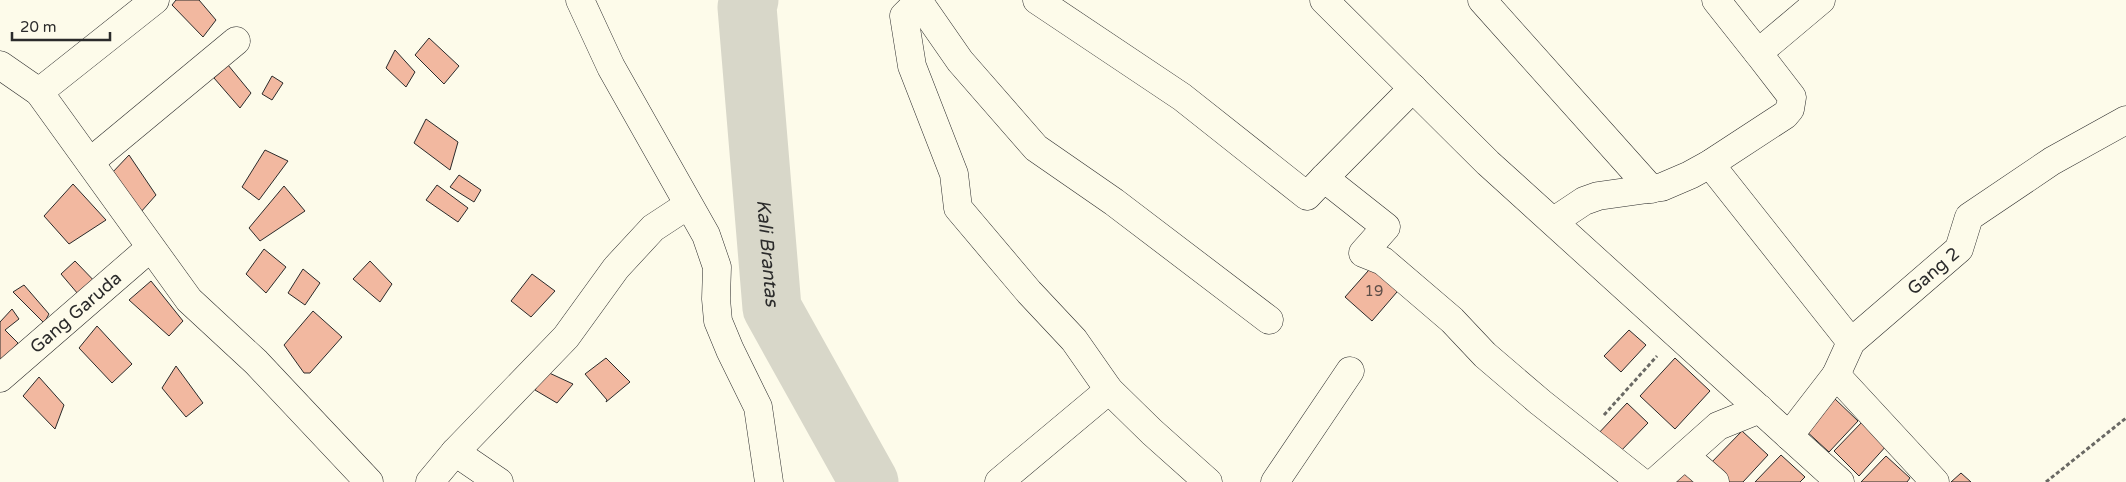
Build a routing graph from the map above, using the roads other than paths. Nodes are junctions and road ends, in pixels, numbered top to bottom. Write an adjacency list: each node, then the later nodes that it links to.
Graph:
1 (155, 0): 13 (street)
2 (580, 0): 19 (street)
3 (1037, 0): 17 (street)
4 (1324, 0): 12 (street)
5 (1482, 0): 18 (street)
6 (1716, 0): 10 (street)
7 (1820, 0): 10 (street)
8 (919, 1): 22 (street); 27 (street)
9 (236, 41): 15 (street)
10 (1758, 54): 16 (street)
11 (0, 65): 13 (street)
12 (1413, 88): 17 (street); 20 (street)
13 (39, 92): 15 (street)
14 (2126, 120): 23 (street, Gang 2)
15 (90, 162): 21 (street)
16 (1710, 164): 18 (street); 23 (street)
17 (1324, 178): 39 (street)
18 (1651, 188): 20 (street)
19 (688, 205): 30 (street); 35 (street)
20 (1554, 221): 28 (street)
21 (150, 248): 26 (street, Gang Garuda); 32 (street)
22 (1269, 320)
23 (1850, 342): 25 (street, Gang 2)
24 (1350, 371): 38 (street)
25 (1836, 375): 29 (street, Gang 2); 43 (street)
26 (0, 378)
27 (1109, 390): 36 (street); 37 (street)
28 (1760, 409): 29 (street); 31 (street)
29 (1789, 436): 42 (street)
30 (455, 452): 33 (street); 34 (street)
31 (1685, 456): 40 (street); 41 (street)
32 (369, 482)
33 (430, 482)
34 (499, 482)
35 (769, 482)
36 (999, 482)
37 (1208, 482)
38 (1274, 482)
39 (1641, 482)
40 (1655, 482)
41 (1715, 482)
42 (1840, 482)
43 (1935, 482)

